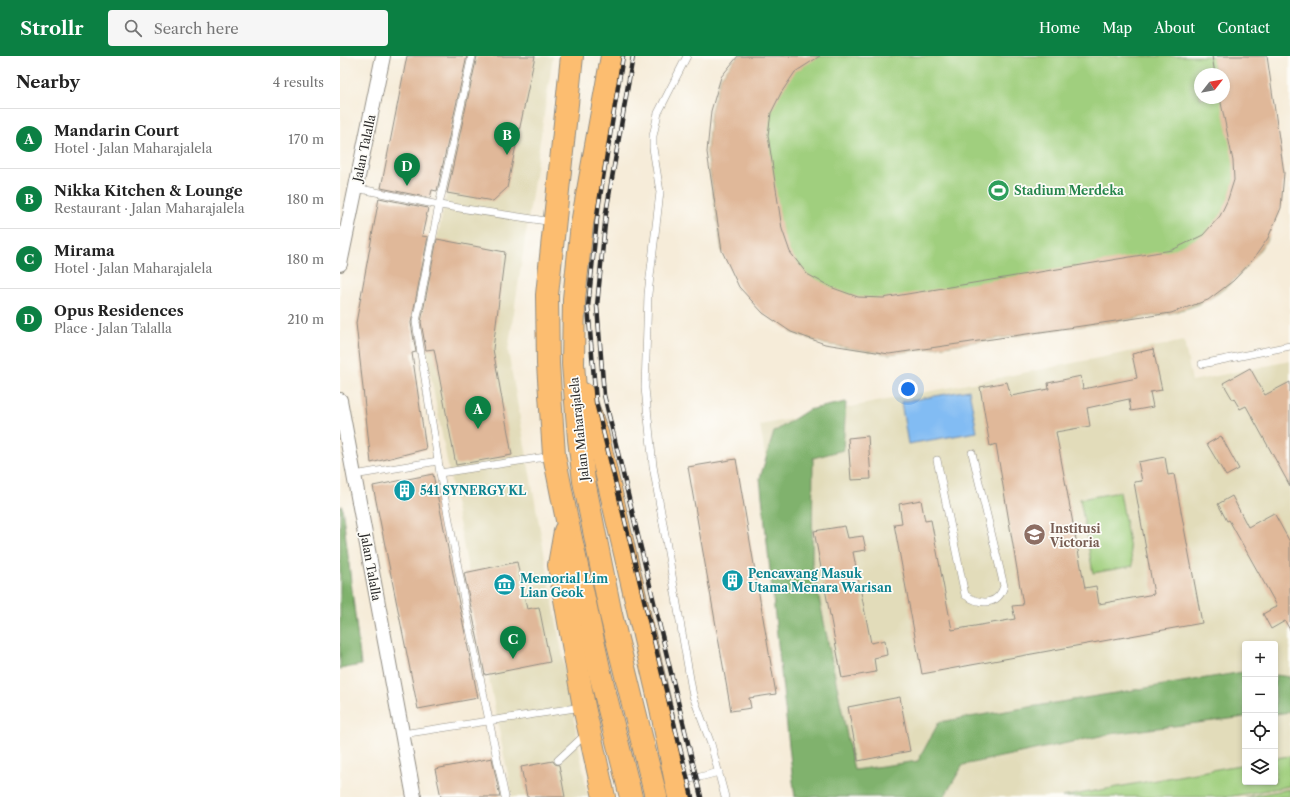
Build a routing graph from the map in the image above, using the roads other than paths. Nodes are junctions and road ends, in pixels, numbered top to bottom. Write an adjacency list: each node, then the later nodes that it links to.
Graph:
1 (383, 56): 6 (street, Jalan Talalla)
2 (472, 56): 7 (lane)
3 (572, 56): 8 (highway, Jalan Maharajalela)
4 (612, 56): 11 (highway, Jalan Maharajalela)
5 (687, 56): 27 (lane)
6 (356, 188): 7 (lane); 9 (street, Jalan Talalla)
7 (439, 205): 8 (lane); 18 (lane)
8 (555, 222): 16 (highway, Jalan Maharajalela)
9 (340, 264)
10 (1290, 346): 12 (lane)
11 (573, 364): 28 (highway); 33 (highway, Jalan Maharajalela)
12 (1202, 364)
13 (340, 400): 14 (street, Jalan Talalla)
14 (341, 414): 20 (street, Jalan Talalla)
15 (972, 453): 17 (lane)
16 (554, 455): 19 (lane); 21 (highway, Jalan Maharajalela)
17 (937, 460)
18 (438, 462): 19 (lane); 20 (lane)
19 (440, 473): 23 (lane)
20 (354, 475): 25 (street, Jalan Talalla)
21 (566, 520): 22 (highway); 32 (highway, Jalan Maharajalela)
22 (584, 707): 23 (lane); 24 (highway)
23 (490, 721): 25 (lane); 30 (lane)
24 (589, 731): 26 (lane); 31 (highway)
25 (402, 734): 29 (street, Jalan Talalla)
26 (558, 760)
27 (719, 772): 28 (lane); 34 (lane)
28 (677, 790)
29 (414, 797)
30 (505, 797)
31 (604, 797)
32 (631, 797)
33 (656, 797)
34 (725, 797)

